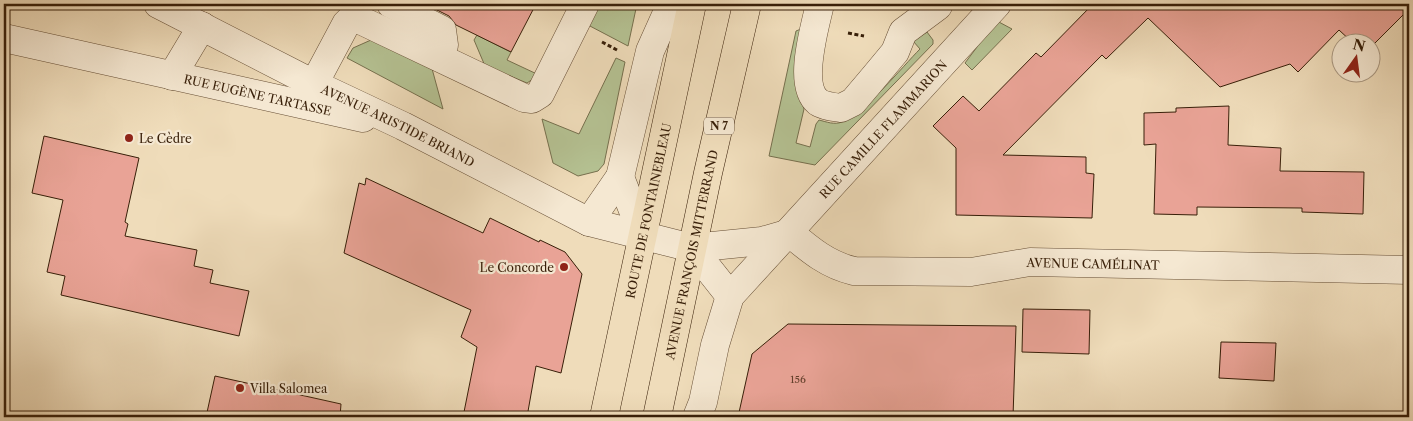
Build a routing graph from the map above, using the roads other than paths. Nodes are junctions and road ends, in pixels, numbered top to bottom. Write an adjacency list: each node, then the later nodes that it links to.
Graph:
1 (158, 4): 10 (street, AVENUE ARISTIDE BRIAND)
2 (391, 4): 12 (street)
3 (585, 4): 12 (street)
4 (671, 4): 16 (street)
5 (692, 4): 19 (main road, ROUTE DE FONTAINEBLEAU)
6 (747, 4): 20 (main road, AVENUE FRANÇOIS MITTERRAND / N 7)
7 (820, 4): 9 (street)
8 (997, 4): 18 (street, RUE CAMILLE FLAMMARION)
9 (938, 6)
10 (202, 26): 13 (street, RUE EUGÈNE TARTASSE); 14 (street, AVENUE ARISTIDE BRIAND)
11 (4, 38): 13 (street, RUE EUGÈNE TARTASSE)
12 (439, 57): 14 (street)
13 (172, 76): 15 (street, RUE EUGÈNE TARTASSE)
14 (314, 84): 15 (street, AVENUE ARISTIDE BRIAND)
15 (403, 126): 17 (street, AVENUE ARISTIDE BRIAND)
16 (620, 176): 17 (street); 19 (street)
17 (589, 222): 19 (street, AVENUE ARISTIDE BRIAND)
18 (790, 233): 20 (street, AVENUE ARISTIDE BRIAND); 21 (street, AVENUE CAMÉLINAT); 22 (street, RUE CAMILLE FLAMMARION)
19 (642, 236): 20 (street, AVENUE ARISTIDE BRIAND); 23 (main road, ROUTE DE FONTAINEBLEAU)
20 (692, 248): 22 (street); 24 (main road, AVENUE FRANÇOIS MITTERRAND / N 7)
21 (1409, 270)
22 (730, 296): 25 (street)
23 (604, 417)
24 (657, 417)
25 (698, 417)

